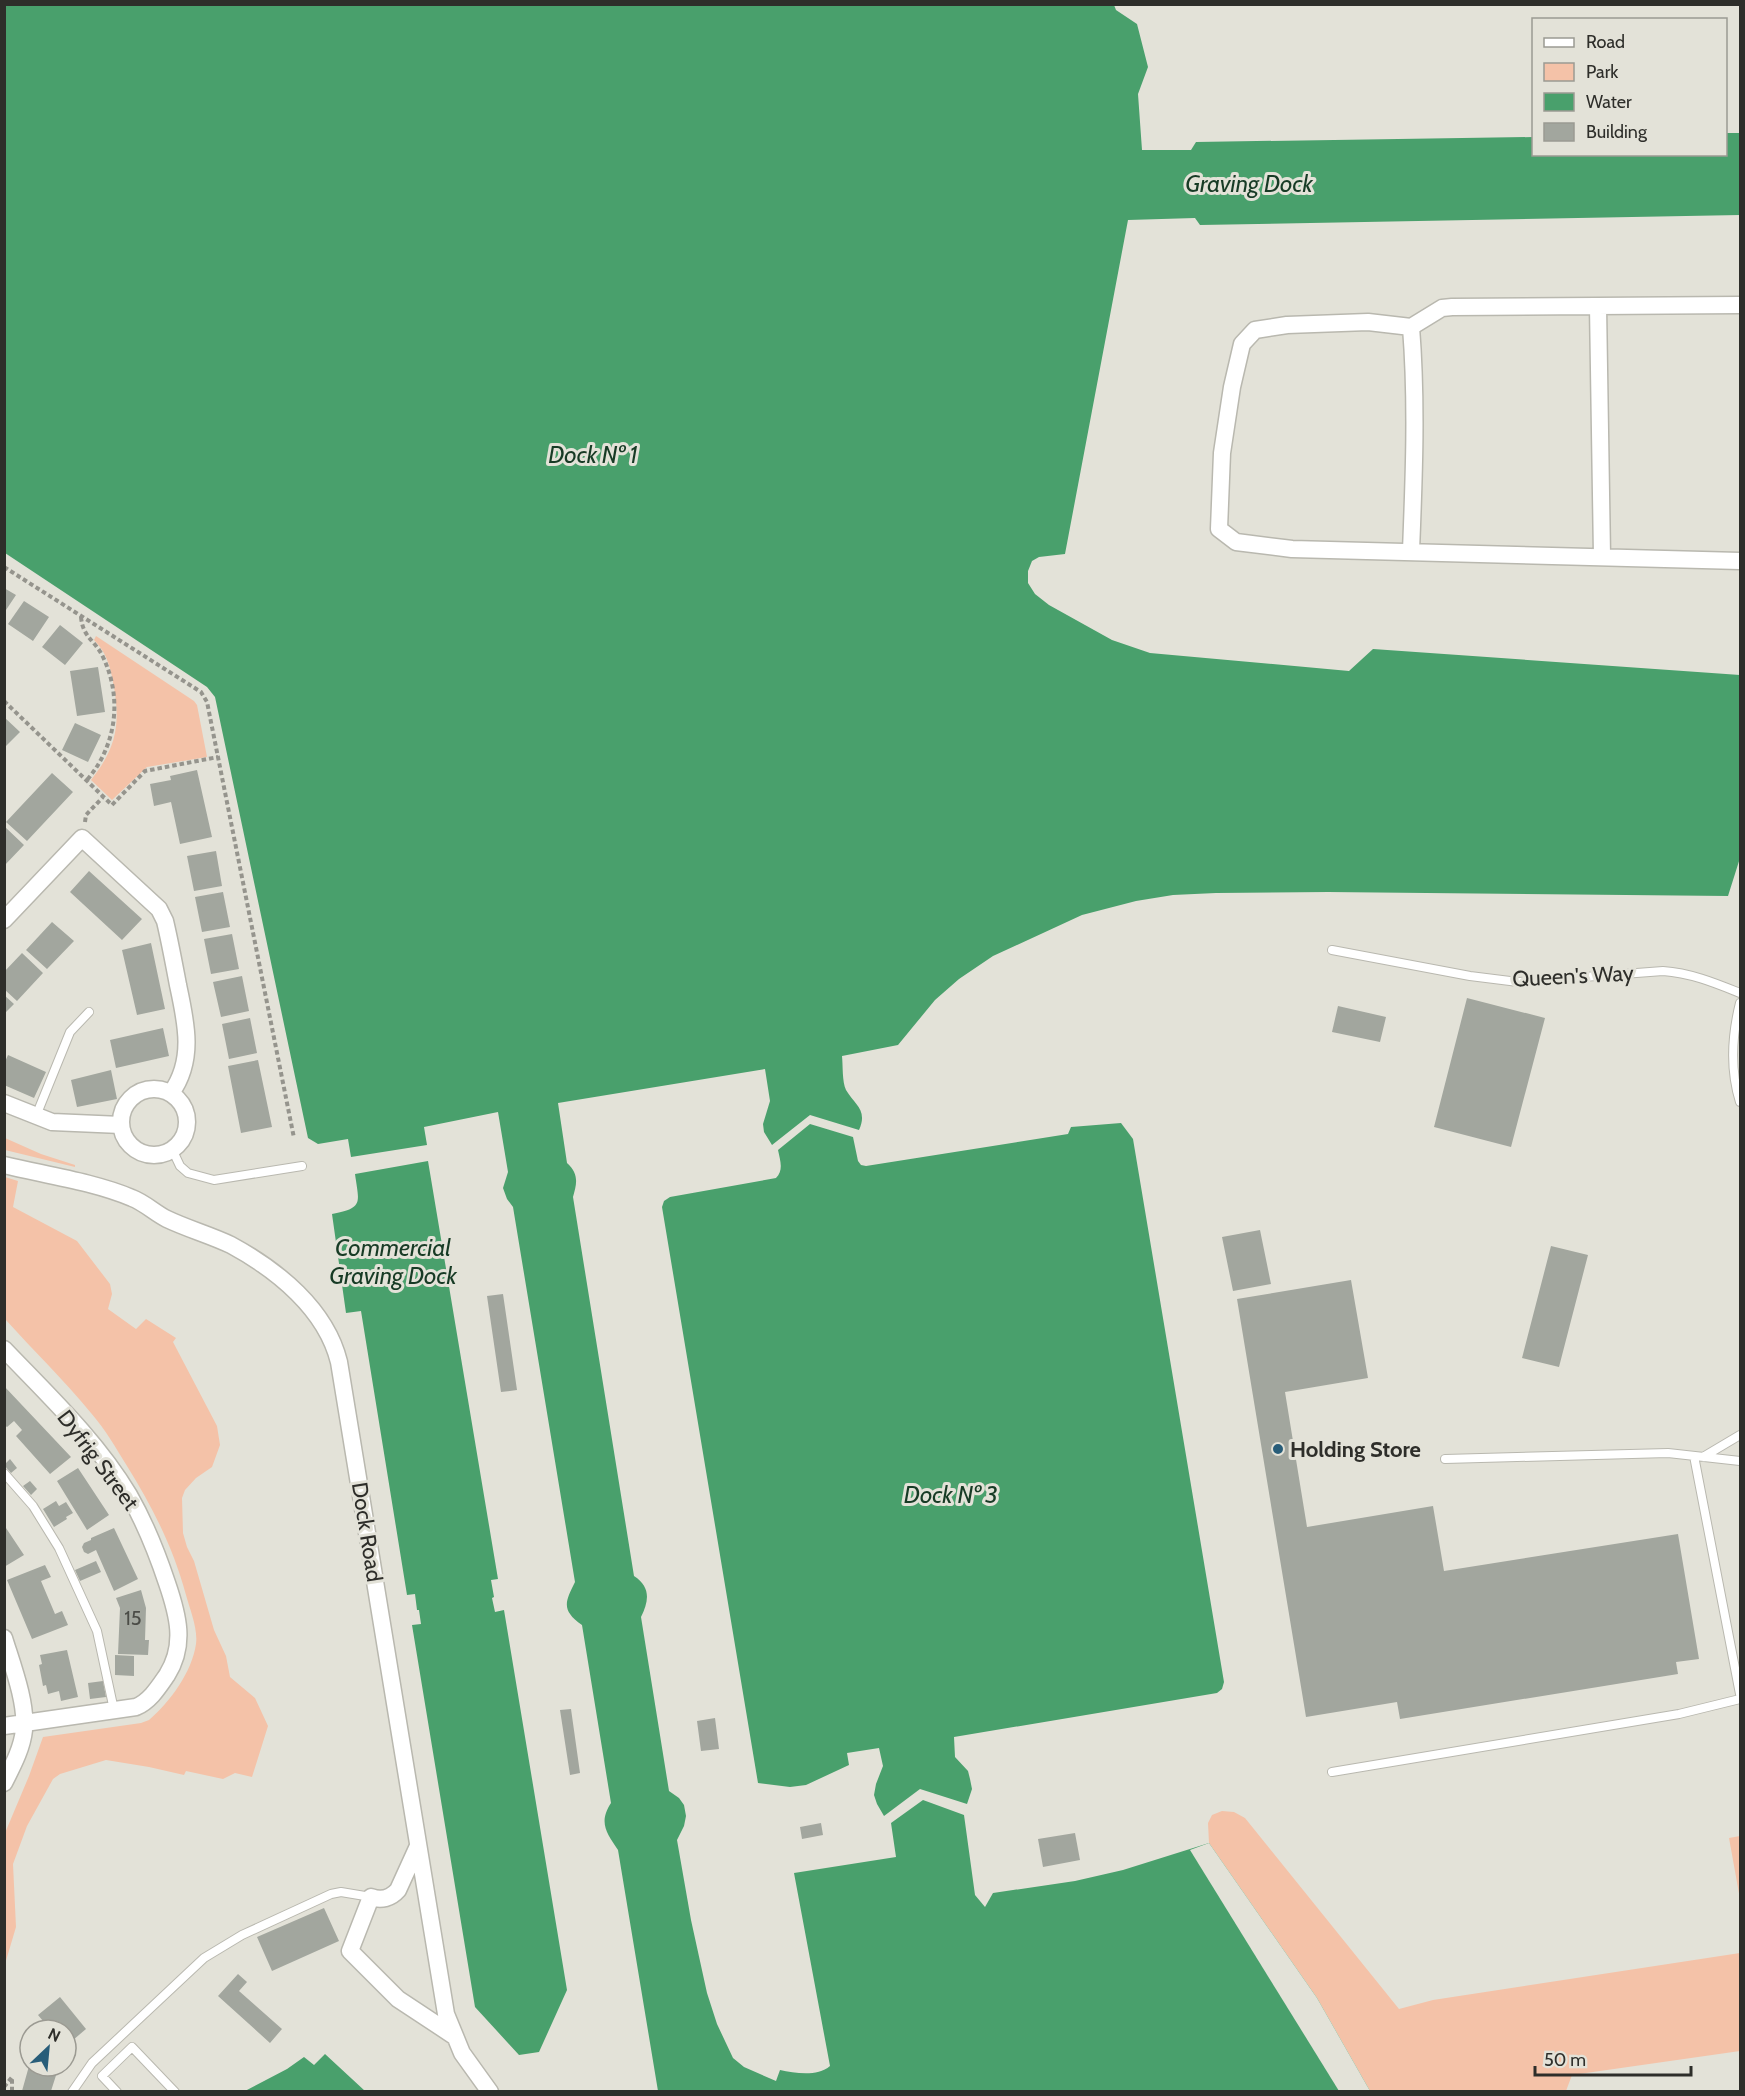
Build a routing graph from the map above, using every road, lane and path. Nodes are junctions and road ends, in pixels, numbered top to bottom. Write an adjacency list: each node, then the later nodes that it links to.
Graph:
1 (1740, 305): 2 (street)
2 (1598, 306): 3 (street); 5 (street)
3 (1411, 327): 4 (street); 4 (street)
4 (1411, 551): 5 (street)
5 (1602, 556): 6 (street)
6 (1740, 561)
7 (4, 567): 8 (path)
8 (81, 616): 10 (path); 11 (path)
9 (4, 701): 11 (path)
10 (218, 757): 12 (path); 24 (path)
11 (87, 780): 12 (path)
12 (103, 797): 13 (path)
13 (82, 838): 14 (street); 19 (street)
14 (4, 920)
15 (1332, 950): 16 (lane, Queen's Way)
16 (1740, 993)
17 (1740, 1003): 20 (lane)
18 (89, 1012): 22 (lane)
19 (171, 1093): 23 (street); 25 (street)
20 (1740, 1102)
21 (4, 1103): 22 (street)
22 (36, 1116): 23 (street)
23 (121, 1125): 25 (street)
24 (294, 1138)
25 (172, 1149): 27 (lane)
26 (4, 1165): 43 (street, Dock Road)
27 (302, 1166)
28 (4, 1349): 38 (street, Dyfrig Street)
29 (1740, 1435): 31 (lane)
30 (1694, 1456): 31 (lane); 32 (lane); 36 (lane)
31 (1704, 1457): 33 (lane)
32 (1445, 1459)
33 (1740, 1461)
34 (4, 1473): 38 (lane)
35 (4, 1638): 39 (street)
36 (1740, 1694)
37 (1740, 1699): 41 (lane)
38 (114, 1710): 39 (street, Dyfrig Street)
39 (25, 1723): 40 (street, Dyfrig Street); 42 (street)
40 (4, 1726)
41 (1332, 1772)
42 (4, 1784)
43 (418, 1846): 44 (street); 45 (street, Dock Road)
44 (371, 1897): 45 (street); 46 (lane)
45 (454, 2036): 53 (street, Dock Road)
46 (106, 2050): 47 (lane); 50 (lane)
47 (117, 2061): 51 (lane); 52 (lane)
48 (4, 2087): 49 (path)
49 (12, 2091)
50 (72, 2091)
51 (117, 2091)
52 (175, 2091)
53 (490, 2091)

